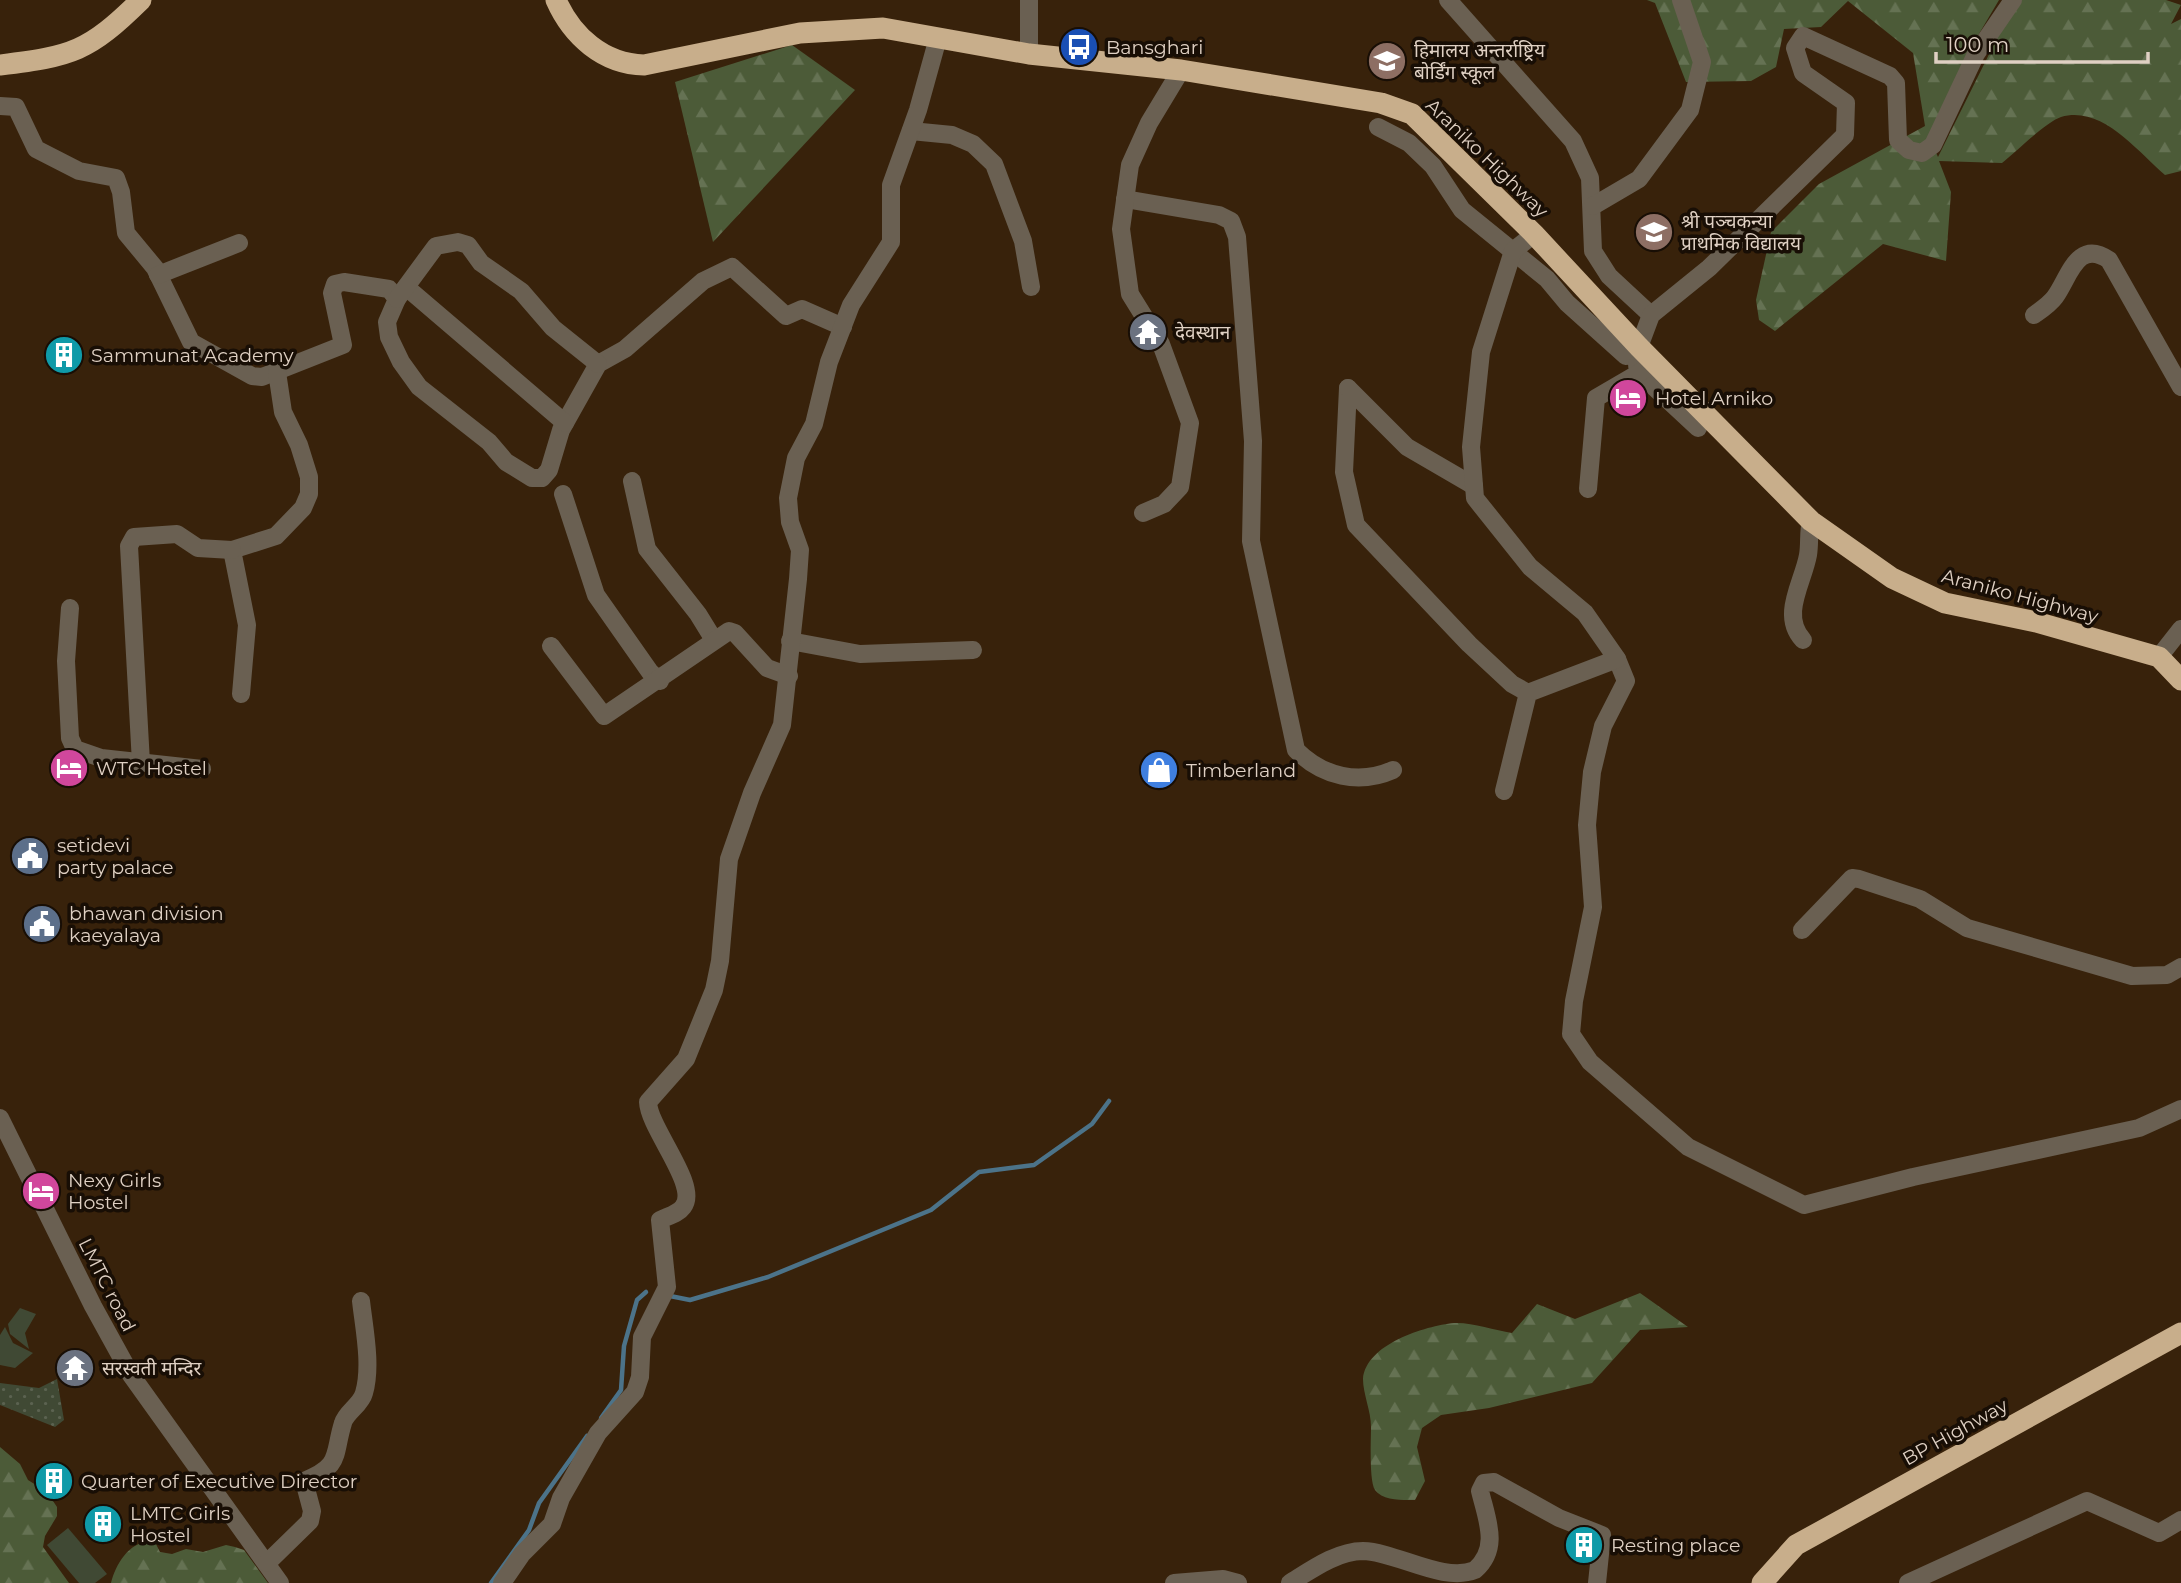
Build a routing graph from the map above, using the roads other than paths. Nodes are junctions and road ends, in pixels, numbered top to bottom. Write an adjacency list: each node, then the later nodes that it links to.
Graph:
1 (141, 0): 9 (highway)
2 (556, 0): 7 (highway, Araniko Highway)
3 (1029, 0): 8 (street)
4 (1448, 0): 15 (street)
5 (1681, 0): 15 (street)
6 (2013, 0): 22 (street)
7 (938, 38): 8 (highway, Araniko Highway); 13 (street)
8 (1029, 54): 10 (highway, Araniko Highway)
9 (0, 65)
10 (1181, 70): 14 (street); 16 (highway, Araniko Highway)
11 (0, 106): 19 (street)
12 (1378, 127): 18 (street)
13 (911, 131): 20 (street); 24 (street)
14 (1125, 199): 36 (street); 55 (street)
15 (1593, 205): 22 (street)
16 (1534, 234): 18 (street); 25 (highway, Araniko Highway)
17 (239, 243): 19 (street)
18 (1513, 251): 25 (street); 33 (street)
19 (158, 275): 28 (street)
20 (1031, 287)
21 (401, 293): 26 (street); 28 (street); 30 (street); 30 (street)
22 (1651, 315): 25 (street)
23 (2034, 316): 29 (street)
24 (843, 327): 26 (street); 43 (street)
25 (1632, 351): 27 (street); 37 (highway, Araniko Highway)
26 (598, 364): 30 (street)
27 (1644, 370): 31 (street); 34 (street)
28 (277, 372): 38 (street)
29 (2181, 387)
30 (565, 423)
31 (1698, 428)
32 (632, 481): 41 (street)
33 (1474, 486): 47 (street); 51 (street)
34 (1588, 489)
35 (563, 494): 50 (street)
36 (1143, 513)
37 (1811, 521): 42 (street); 46 (highway, Araniko Highway)
38 (232, 550): 52 (street); 53 (street)
39 (70, 608): 53 (street)
40 (2181, 629): 46 (street)
41 (713, 640): 48 (street); 50 (street)
42 (1803, 640)
43 (790, 641): 45 (street); 48 (street)
44 (551, 646): 50 (street)
45 (973, 650)
46 (2159, 657): 49 (highway)
47 (1617, 659): 51 (street); 59 (street)
48 (789, 676): 67 (street)
49 (2181, 680)
50 (660, 681)
51 (1528, 693): 56 (street)
52 (241, 694)
53 (141, 763): 54 (street)
54 (202, 769)
55 (1393, 770)
56 (1504, 791)
57 (1802, 930): 58 (street)
58 (2181, 967)
59 (2181, 1109)
60 (0, 1118): 64 (street, LMTC road)
61 (361, 1301): 64 (street)
62 (2181, 1333): 71 (highway, BP Highway)
63 (2181, 1520): 72 (street)
64 (267, 1563): 66 (street, LMTC road)
65 (1301, 1580): 70 (street)
66 (280, 1583)
67 (502, 1583)
68 (1174, 1583): 69 (street)
69 (1238, 1583)
70 (1597, 1583)
71 (1762, 1583)
72 (1908, 1583)

